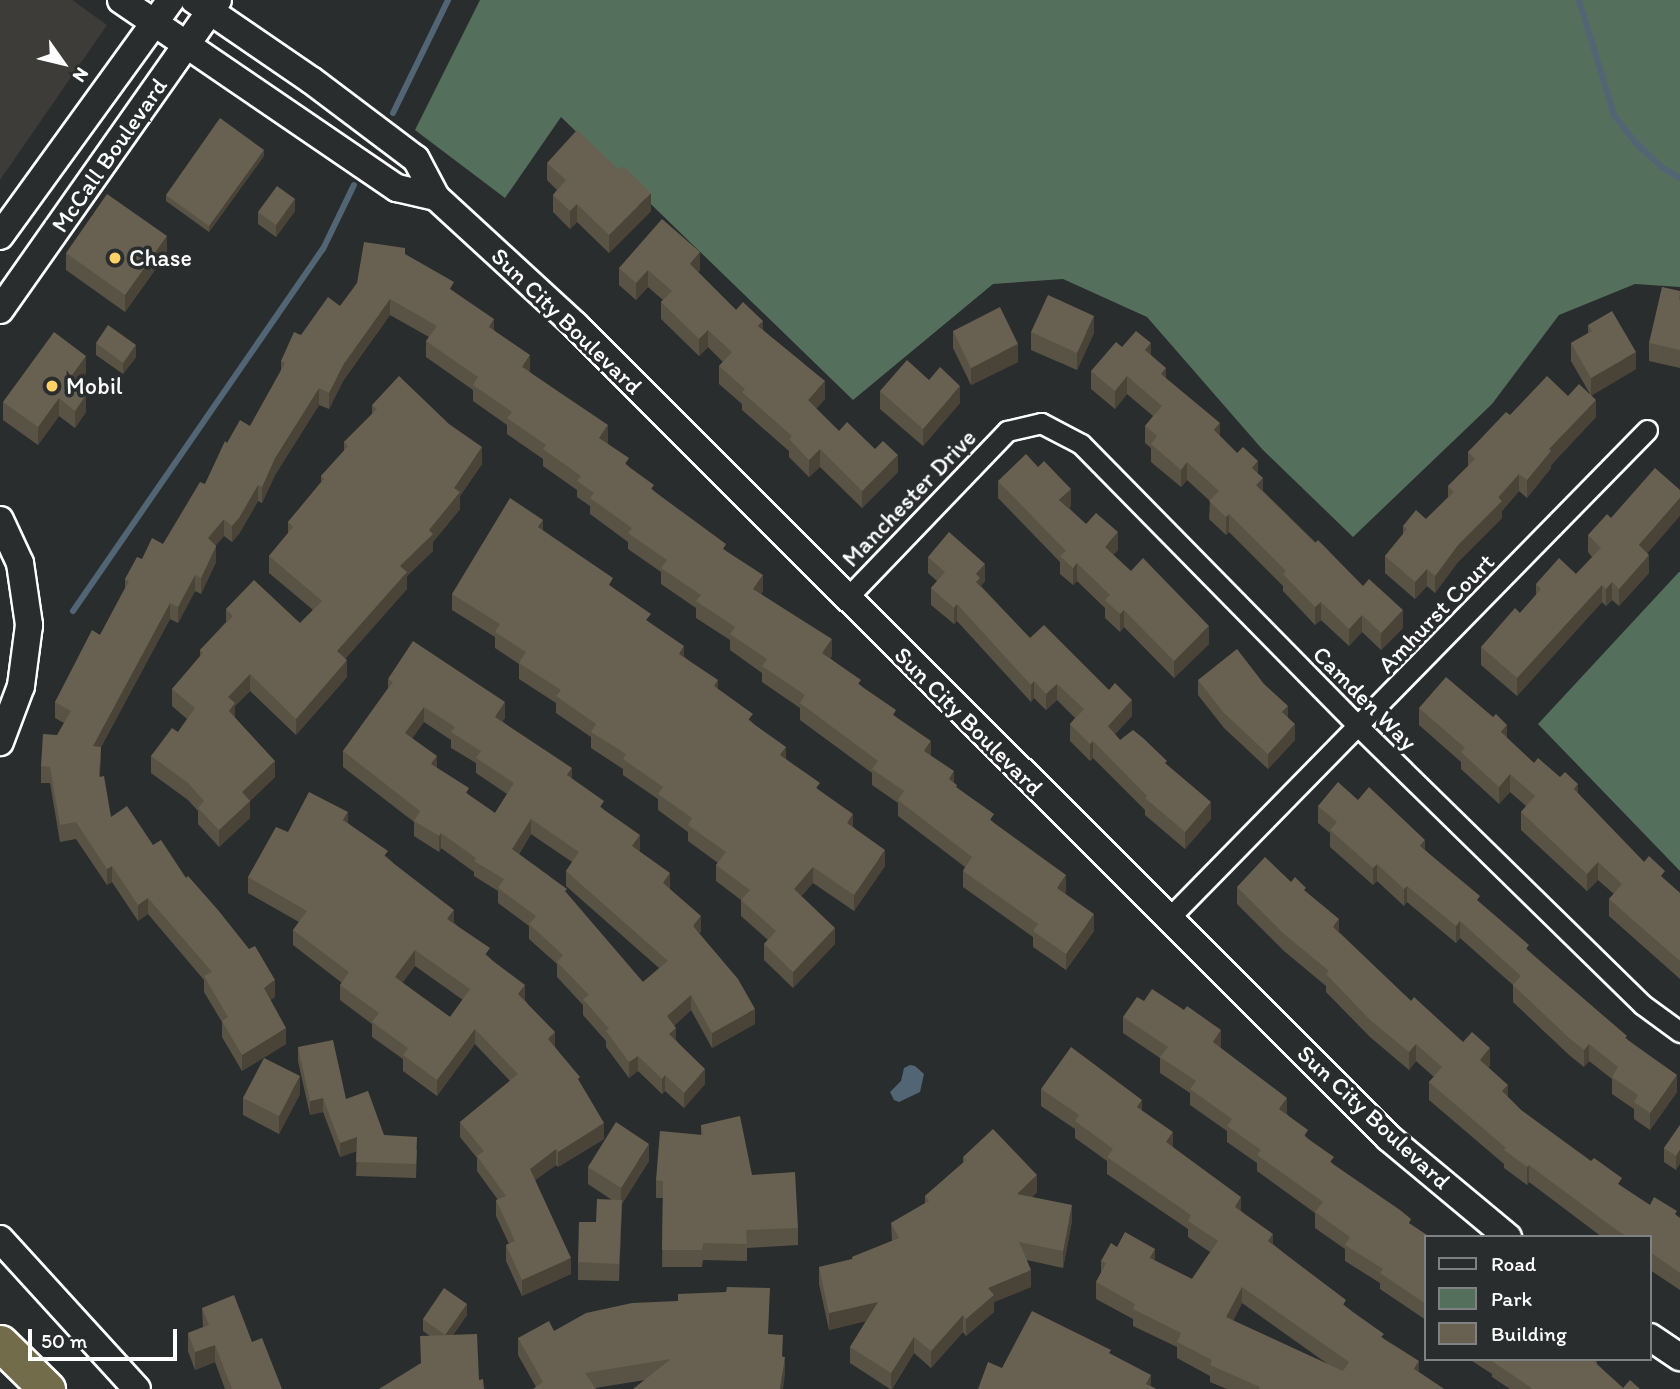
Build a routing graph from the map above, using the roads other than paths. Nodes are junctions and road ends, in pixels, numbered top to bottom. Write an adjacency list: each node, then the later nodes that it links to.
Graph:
1 (121, 0): 4 (street, Sun City Boulevard)
2 (171, 0): 4 (street, McCall Boulevard)
3 (207, 4): 5 (street, McCall Boulevard); 6 (street, Sun City Boulevard)
4 (154, 24): 5 (street, Sun City Boulevard); 7 (street, McCall Boulevard)
5 (186, 46): 6 (street, Sun City Boulevard); 8 (street, McCall Boulevard)
6 (436, 197): 12 (street, Sun City Boulevard)
7 (0, 236)
8 (0, 310)
9 (1647, 430): 13 (street, Amhurst Court)
10 (1007, 431): 12 (street, Manchester Drive); 13 (street, Camden Way)
11 (0, 520): 14 (street)
12 (846, 599): 15 (street, Sun City Boulevard)
13 (1359, 727): 15 (street, Amhurst Court); 16 (street, Camden Way)
14 (0, 742)
15 (1169, 918): 17 (street, Sun City Boulevard)
16 (1680, 1032)
17 (1506, 1235)
18 (0, 1239): 23 (street)
19 (1652, 1338): 21 (street)
20 (0, 1343): 22 (highway)
21 (1680, 1357)
22 (47, 1389)
23 (137, 1389)

